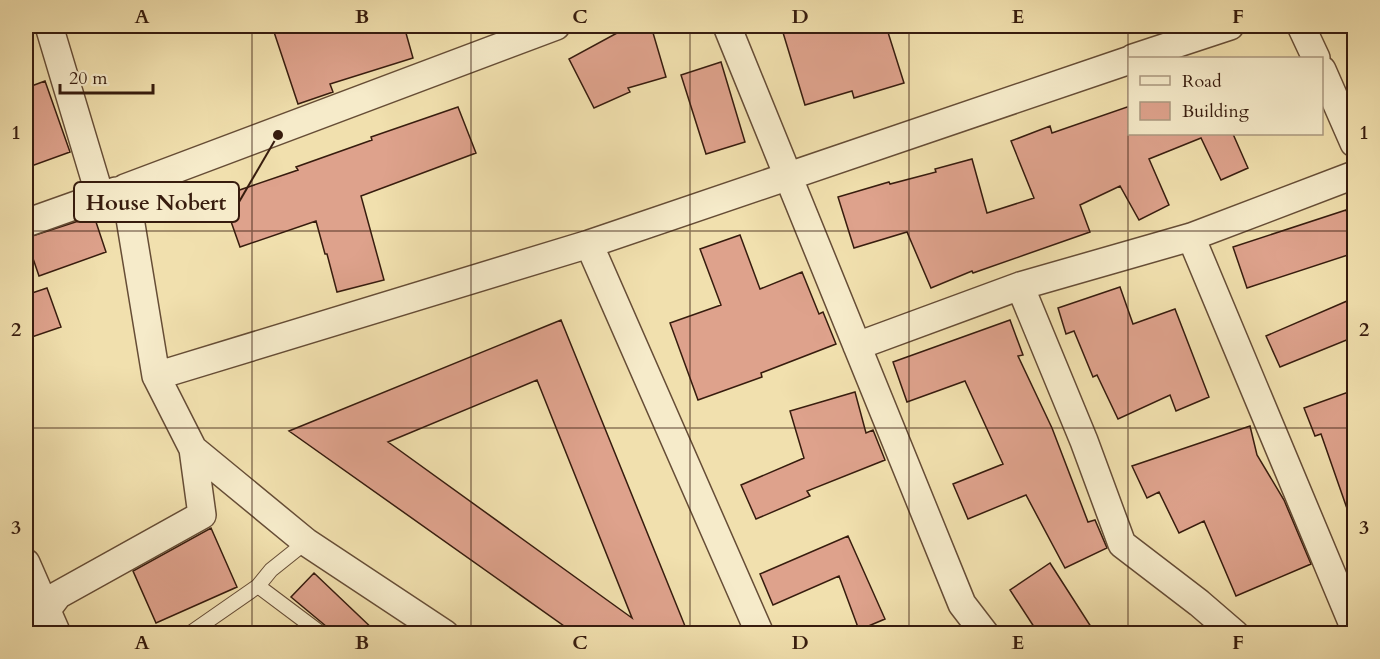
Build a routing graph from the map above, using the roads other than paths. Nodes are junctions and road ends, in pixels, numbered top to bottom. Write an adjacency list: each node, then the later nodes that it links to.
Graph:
1 (49, 26): 13 (street)
2 (556, 26): 13 (street)
3 (727, 26): 12 (street)
4 (1230, 26): 6 (street)
5 (1301, 26): 7 (street)
6 (1137, 57)
7 (1316, 57)
8 (1128, 60): 12 (street)
9 (1323, 72): 10 (street)
10 (1354, 143)
11 (1354, 175): 15 (street)
12 (788, 176): 16 (street); 18 (street)
13 (113, 192): 14 (street); 19 (street)
14 (26, 223)
15 (1191, 237): 17 (street); 25 (street)
16 (589, 244): 19 (street); 30 (street)
17 (1020, 286): 18 (street); 32 (street)
18 (857, 346): 31 (street)
19 (156, 376): 20 (street)
20 (193, 449): 21 (street); 24 (street)
21 (306, 542): 23 (lane); 29 (street)
22 (26, 563): 24 (street)
23 (258, 586): 27 (lane); 28 (lane)
24 (52, 622): 26 (street)
25 (1354, 627)
26 (26, 631)
27 (189, 633)
28 (322, 633)
29 (445, 633)
30 (760, 633)
31 (985, 633)
32 (1235, 633)

